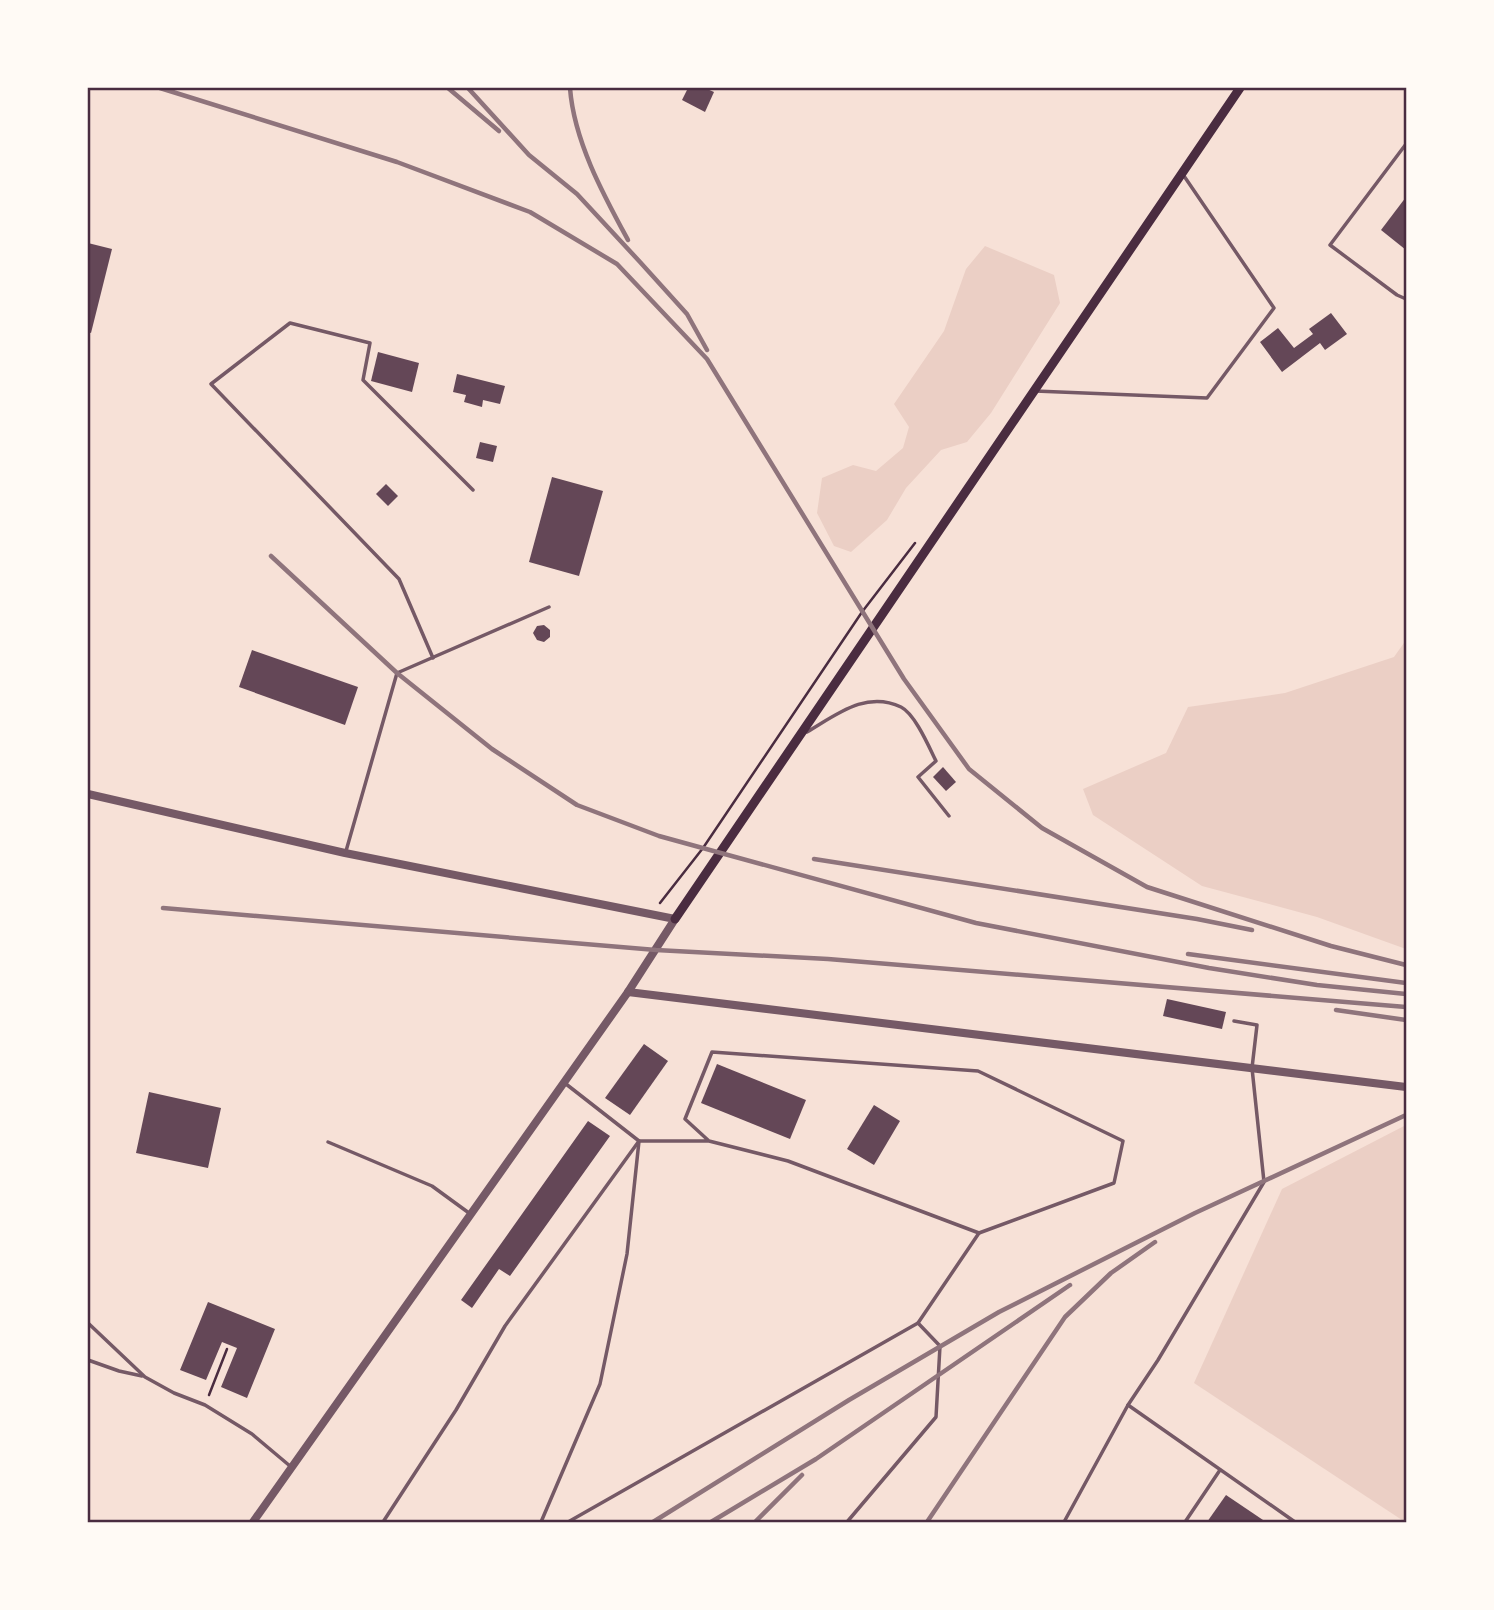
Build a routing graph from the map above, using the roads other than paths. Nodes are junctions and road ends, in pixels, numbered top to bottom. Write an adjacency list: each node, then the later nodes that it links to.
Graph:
1 (1240, 88): 3 (main road)
2 (1406, 144): 4 (lane)
3 (1182, 173): 5 (main road); 5 (lane)
4 (1406, 299)
5 (1033, 391): 9 (main road)
6 (473, 490): 8 (lane)
7 (549, 607): 8 (lane)
8 (433, 657): 12 (lane)
9 (799, 736): 11 (lane); 13 (main road)
10 (88, 794): 12 (street)
11 (949, 816)
12 (345, 853): 13 (street)
13 (675, 919): 14 (street)
14 (628, 992): 16 (street); 17 (street)
15 (1234, 1021): 16 (lane)
16 (1252, 1068): 18 (street); 28 (lane)
17 (564, 1082): 19 (lane); 22 (street)
18 (1406, 1087)
19 (639, 1141): 20 (lane); 32 (lane); 33 (lane)
20 (709, 1141): 23 (lane); 23 (lane)
21 (328, 1142): 22 (lane)
22 (471, 1214): 29 (street)
23 (979, 1233): 25 (lane)
24 (88, 1323): 27 (lane)
25 (918, 1323): 34 (lane); 35 (lane)
26 (88, 1360): 27 (lane)
27 (145, 1377): 29 (lane)
28 (1128, 1405): 30 (lane); 36 (lane)
29 (292, 1467): 31 (street)
30 (1220, 1470): 37 (lane); 38 (lane)
31 (253, 1522)
32 (383, 1522)
33 (541, 1522)
34 (568, 1522)
35 (847, 1522)
36 (1064, 1522)
37 (1185, 1522)
38 (1295, 1522)

